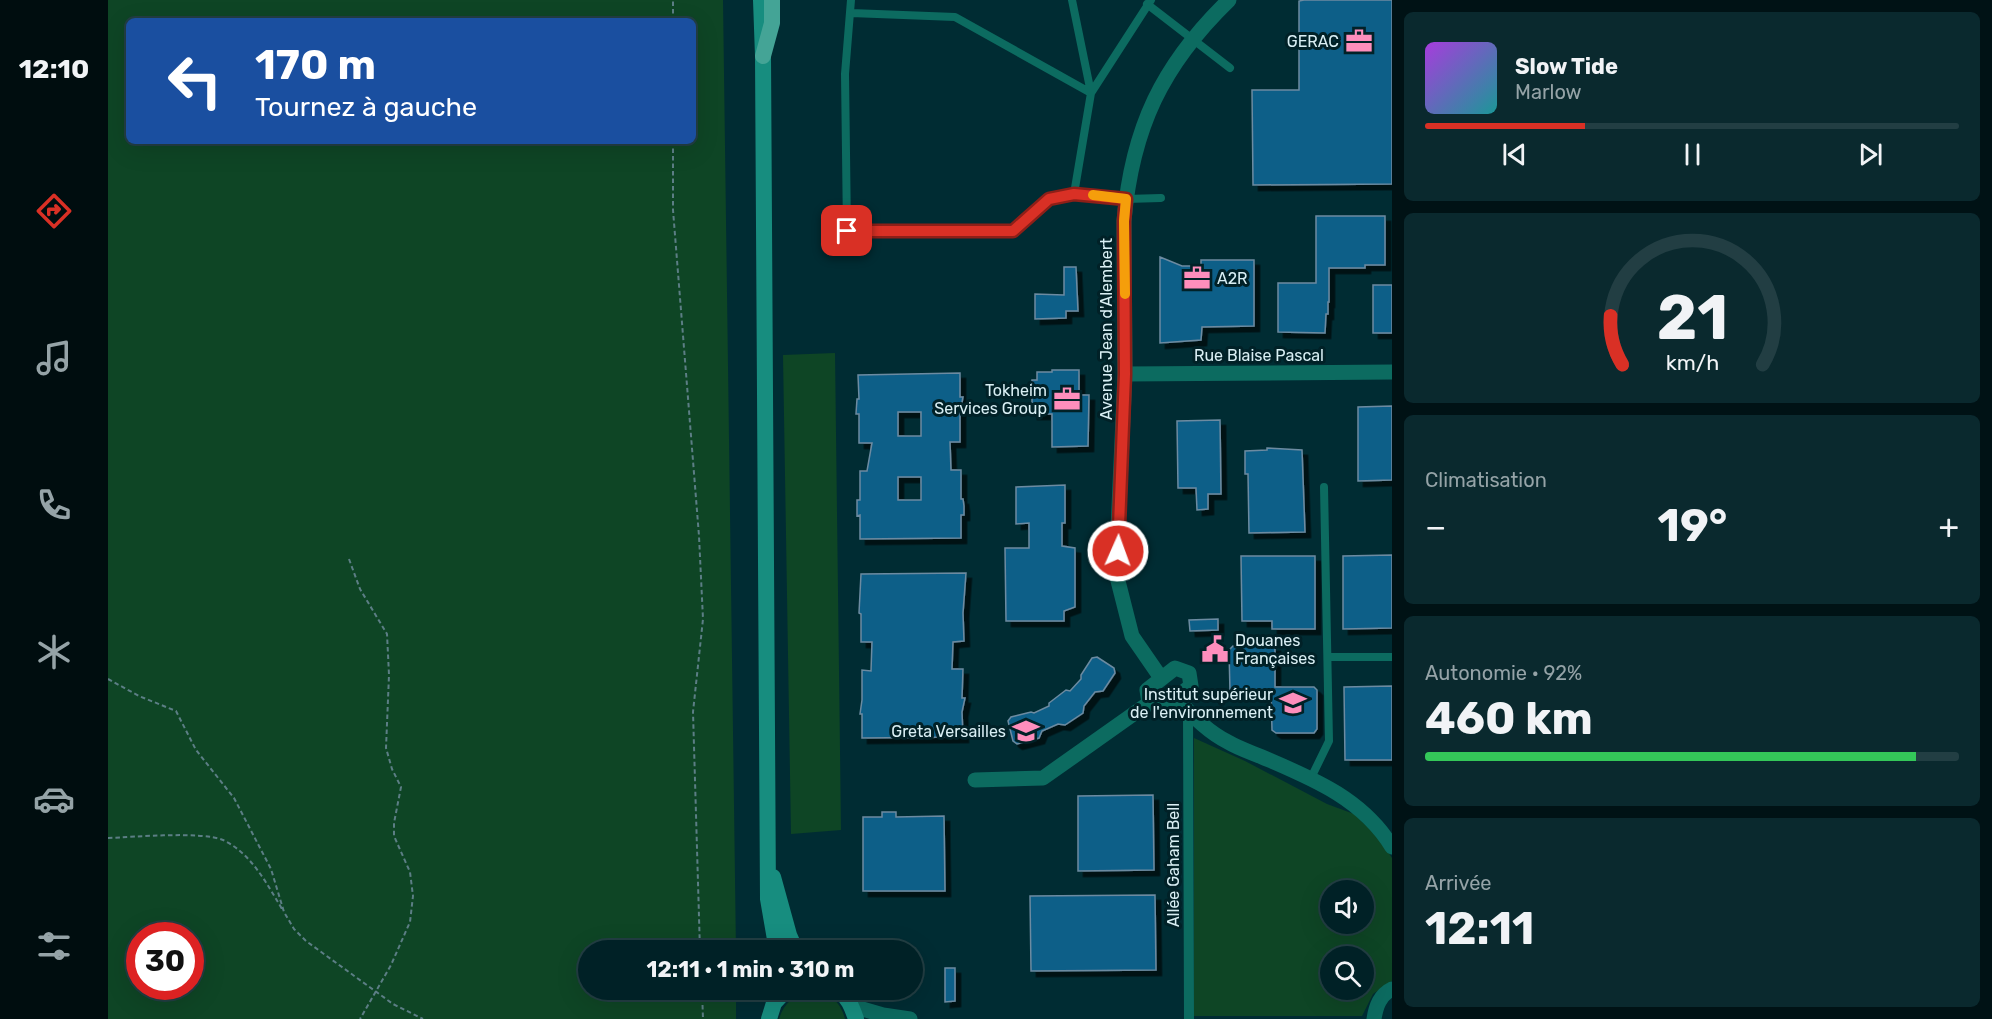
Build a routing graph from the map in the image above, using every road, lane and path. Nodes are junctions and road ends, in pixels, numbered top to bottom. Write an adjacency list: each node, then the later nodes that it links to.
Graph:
1 (673, 0): 9 (path)
2 (761, 0): 11 (main road)
3 (772, 0): 11 (main road)
4 (851, 0): 8 (lane)
5 (1072, 0): 13 (lane)
6 (1229, 0): 10 (street, Avenue Jean d'Alembert)
7 (1149, 2): 10 (lane); 13 (lane)
8 (851, 14): 13 (lane); 15 (lane)
9 (673, 18)
10 (1192, 40): 12 (lane); 17 (street, Avenue Jean d'Alembert)
11 (763, 56): 33 (main road)
12 (1230, 68)
13 (1091, 93): 15 (lane)
14 (673, 144): 35 (path)
15 (1074, 194): 17 (lane)
16 (1161, 198): 17 (lane)
17 (1126, 199): 19 (street, Avenue Jean d'Alembert)
18 (1392, 372): 19 (street, Rue Blaise Pascal)
19 (1125, 374): 24 (street, Avenue Jean d'Alembert)
20 (1324, 487): 22 (lane)
21 (349, 559): 39 (path)
22 (1328, 657): 23 (lane); 29 (lane)
23 (1392, 657)
24 (1161, 678): 26 (street); 27 (street)
25 (108, 679): 34 (path)
26 (1176, 697): 27 (street); 28 (street)
27 (1149, 703): 30 (street)
28 (1188, 712): 29 (street); 49 (street, Allée Gaham Bell)
29 (1311, 778): 32 (street)
30 (975, 780)
31 (108, 838): 34 (path)
32 (1392, 847)
33 (769, 864): 36 (main road); 37 (main road)
34 (284, 912): 39 (path)
35 (700, 940)
36 (775, 940)
37 (791, 940)
38 (1392, 989): 50 (street)
39 (375, 992): 44 (path); 45 (path)
40 (702, 1000): 46 (path)
41 (776, 1000): 47 (main road)
42 (846, 1000): 43 (main road)
43 (854, 1013): 48 (street)
44 (360, 1019)
45 (423, 1019)
46 (703, 1019)
47 (769, 1019)
48 (910, 1019)
49 (1189, 1019)
50 (1374, 1019)

